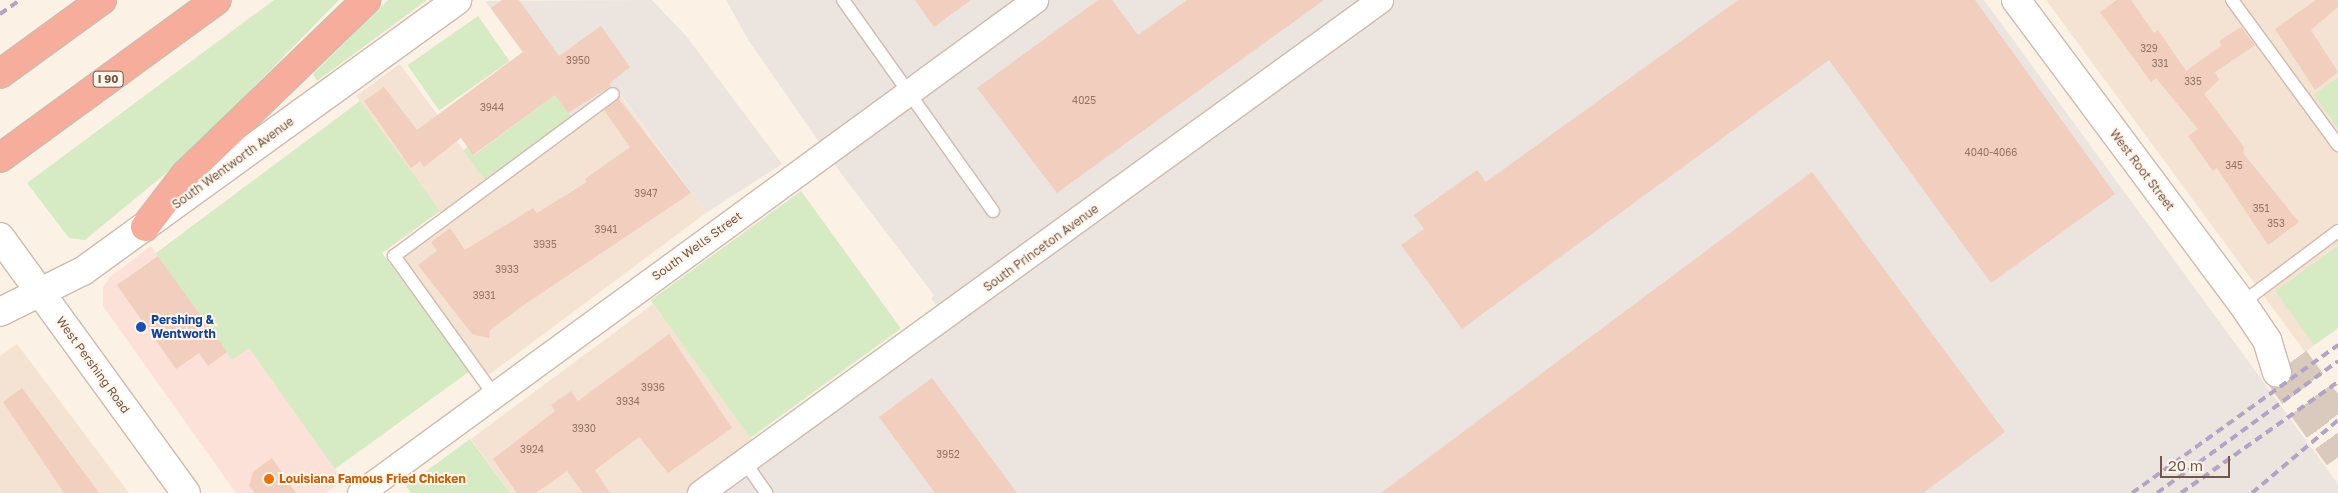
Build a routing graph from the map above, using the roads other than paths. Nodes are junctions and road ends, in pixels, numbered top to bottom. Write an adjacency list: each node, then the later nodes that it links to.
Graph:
1 (102, 0): 10 (highway)
2 (217, 0): 14 (highway, I 90)
3 (366, 0): 16 (highway)
4 (457, 0): 16 (main road, South Wentworth Avenue)
5 (844, 0): 11 (lane)
6 (1035, 0): 11 (street, South Wells Street)
7 (1380, 0): 24 (street, South Princeton Avenue)
8 (2016, 0): 20 (main road, West Root Street)
9 (2232, 0): 13 (lane)
10 (0, 74)
11 (908, 92): 15 (lane); 23 (street, South Wells Street)
12 (613, 94): 23 (lane)
13 (2338, 145)
14 (0, 158)
15 (993, 211)
16 (145, 227): 19 (main road, South Wentworth Avenue)
17 (2338, 231): 20 (lane)
18 (0, 238): 19 (main road, West Pershing Road)
19 (40, 293): 21 (main road, South Wentworth Avenue); 25 (main road, West Pershing Road)
20 (2242, 303): 22 (main road, West Root Street)
21 (0, 312)
22 (2286, 366)
23 (494, 395): 26 (street, South Wells Street)
24 (744, 461): 27 (street, South Princeton Avenue); 28 (lane)
25 (186, 493)
26 (360, 493)
27 (700, 493)
28 (766, 493)

